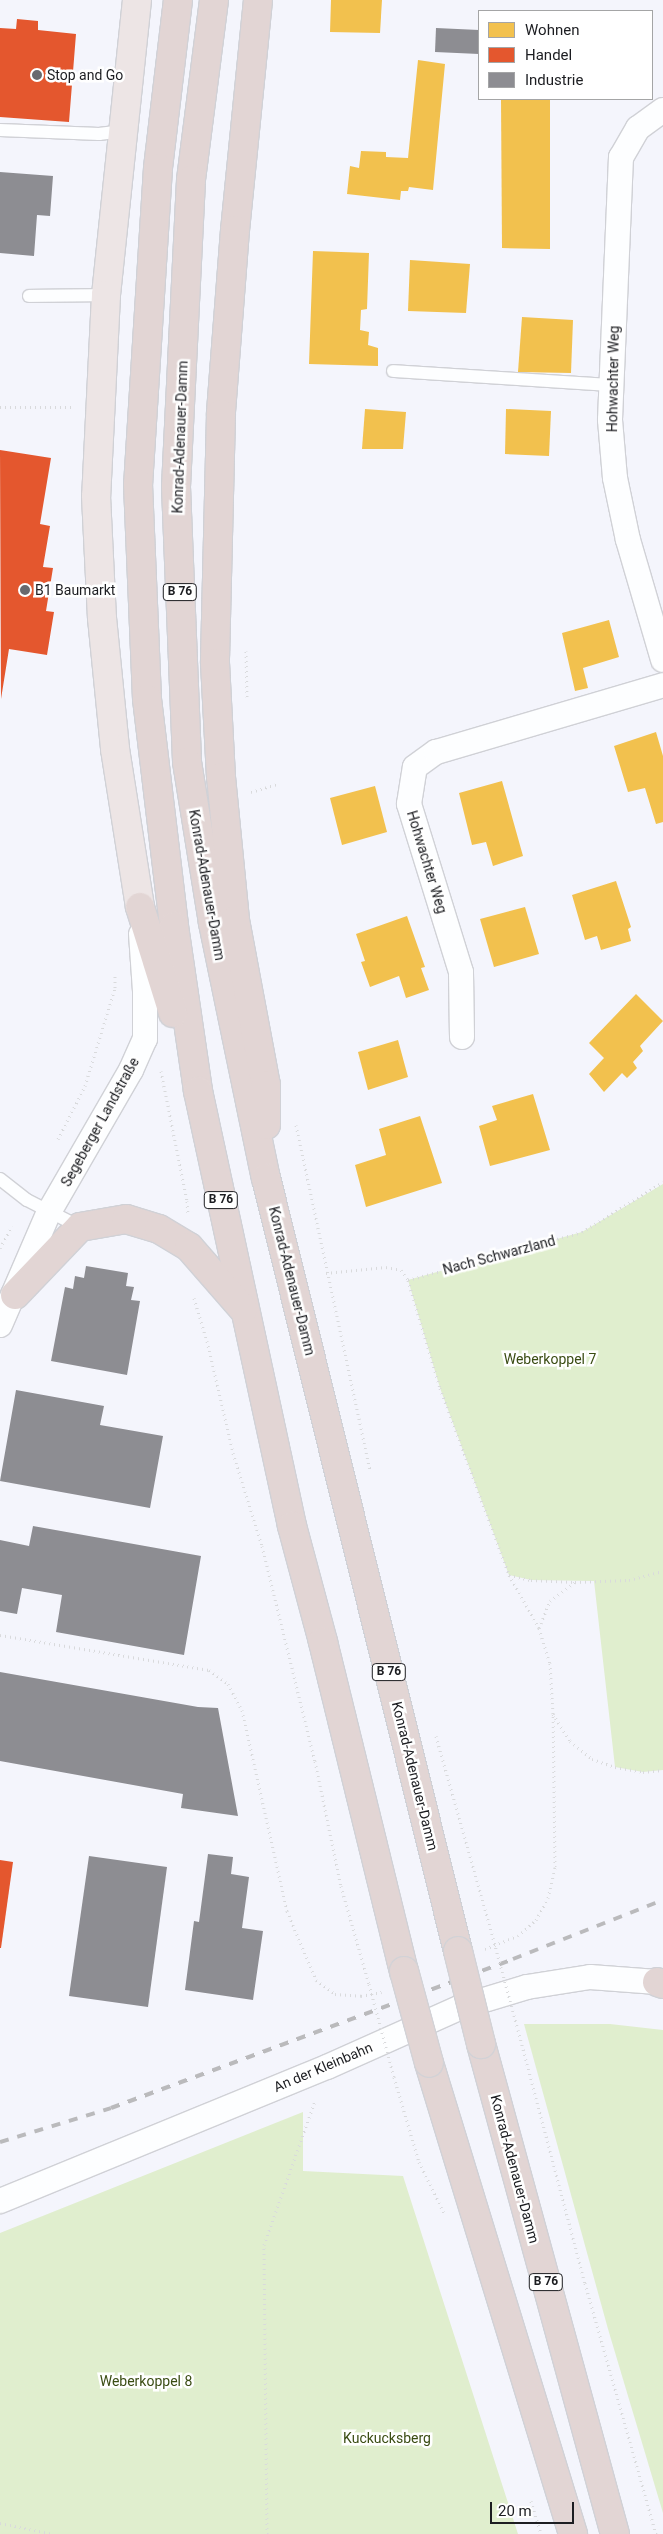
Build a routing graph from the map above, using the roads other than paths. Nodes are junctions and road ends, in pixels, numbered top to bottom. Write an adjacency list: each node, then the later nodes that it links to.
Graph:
1 (137, 0): 7 (main road)
2 (178, 0): 16 (highway, B 76)
3 (214, 0): 17 (highway, Konrad-Adenauer-Damm / B 76)
4 (258, 0): 17 (highway, B 76)
5 (663, 110): 11 (street, Hohwachter Weg)
6 (0, 130): 7 (lane)
7 (123, 131): 8 (main road)
8 (106, 295): 9 (lane); 14 (main road)
9 (30, 296)
10 (393, 371): 11 (lane)
11 (612, 385): 12 (street, Hohwachter Weg)
12 (663, 660)
13 (663, 685): 15 (street, Hohwachter Weg)
14 (140, 907): 16 (highway, B 76); 19 (street, Segeberger Landstraße)
15 (462, 1037)
16 (198, 1091): 22 (highway, B 76)
17 (266, 1178): 26 (highway, Konrad-Adenauer-Damm / B 76, bridge)
18 (0, 1180): 19 (lane)
19 (49, 1212): 20 (lane); 21 (street, Segeberger Landstraße)
20 (80, 1227): 21 (highway); 22 (highway)
21 (14, 1295): 23 (street, Segeberger Landstraße)
22 (244, 1309): 27 (highway, B 76, bridge)
23 (0, 1325)
24 (660, 1983): 25 (street, An der Kleinbahn)
25 (0, 2201)
26 (616, 2529)
27 (572, 2534)

